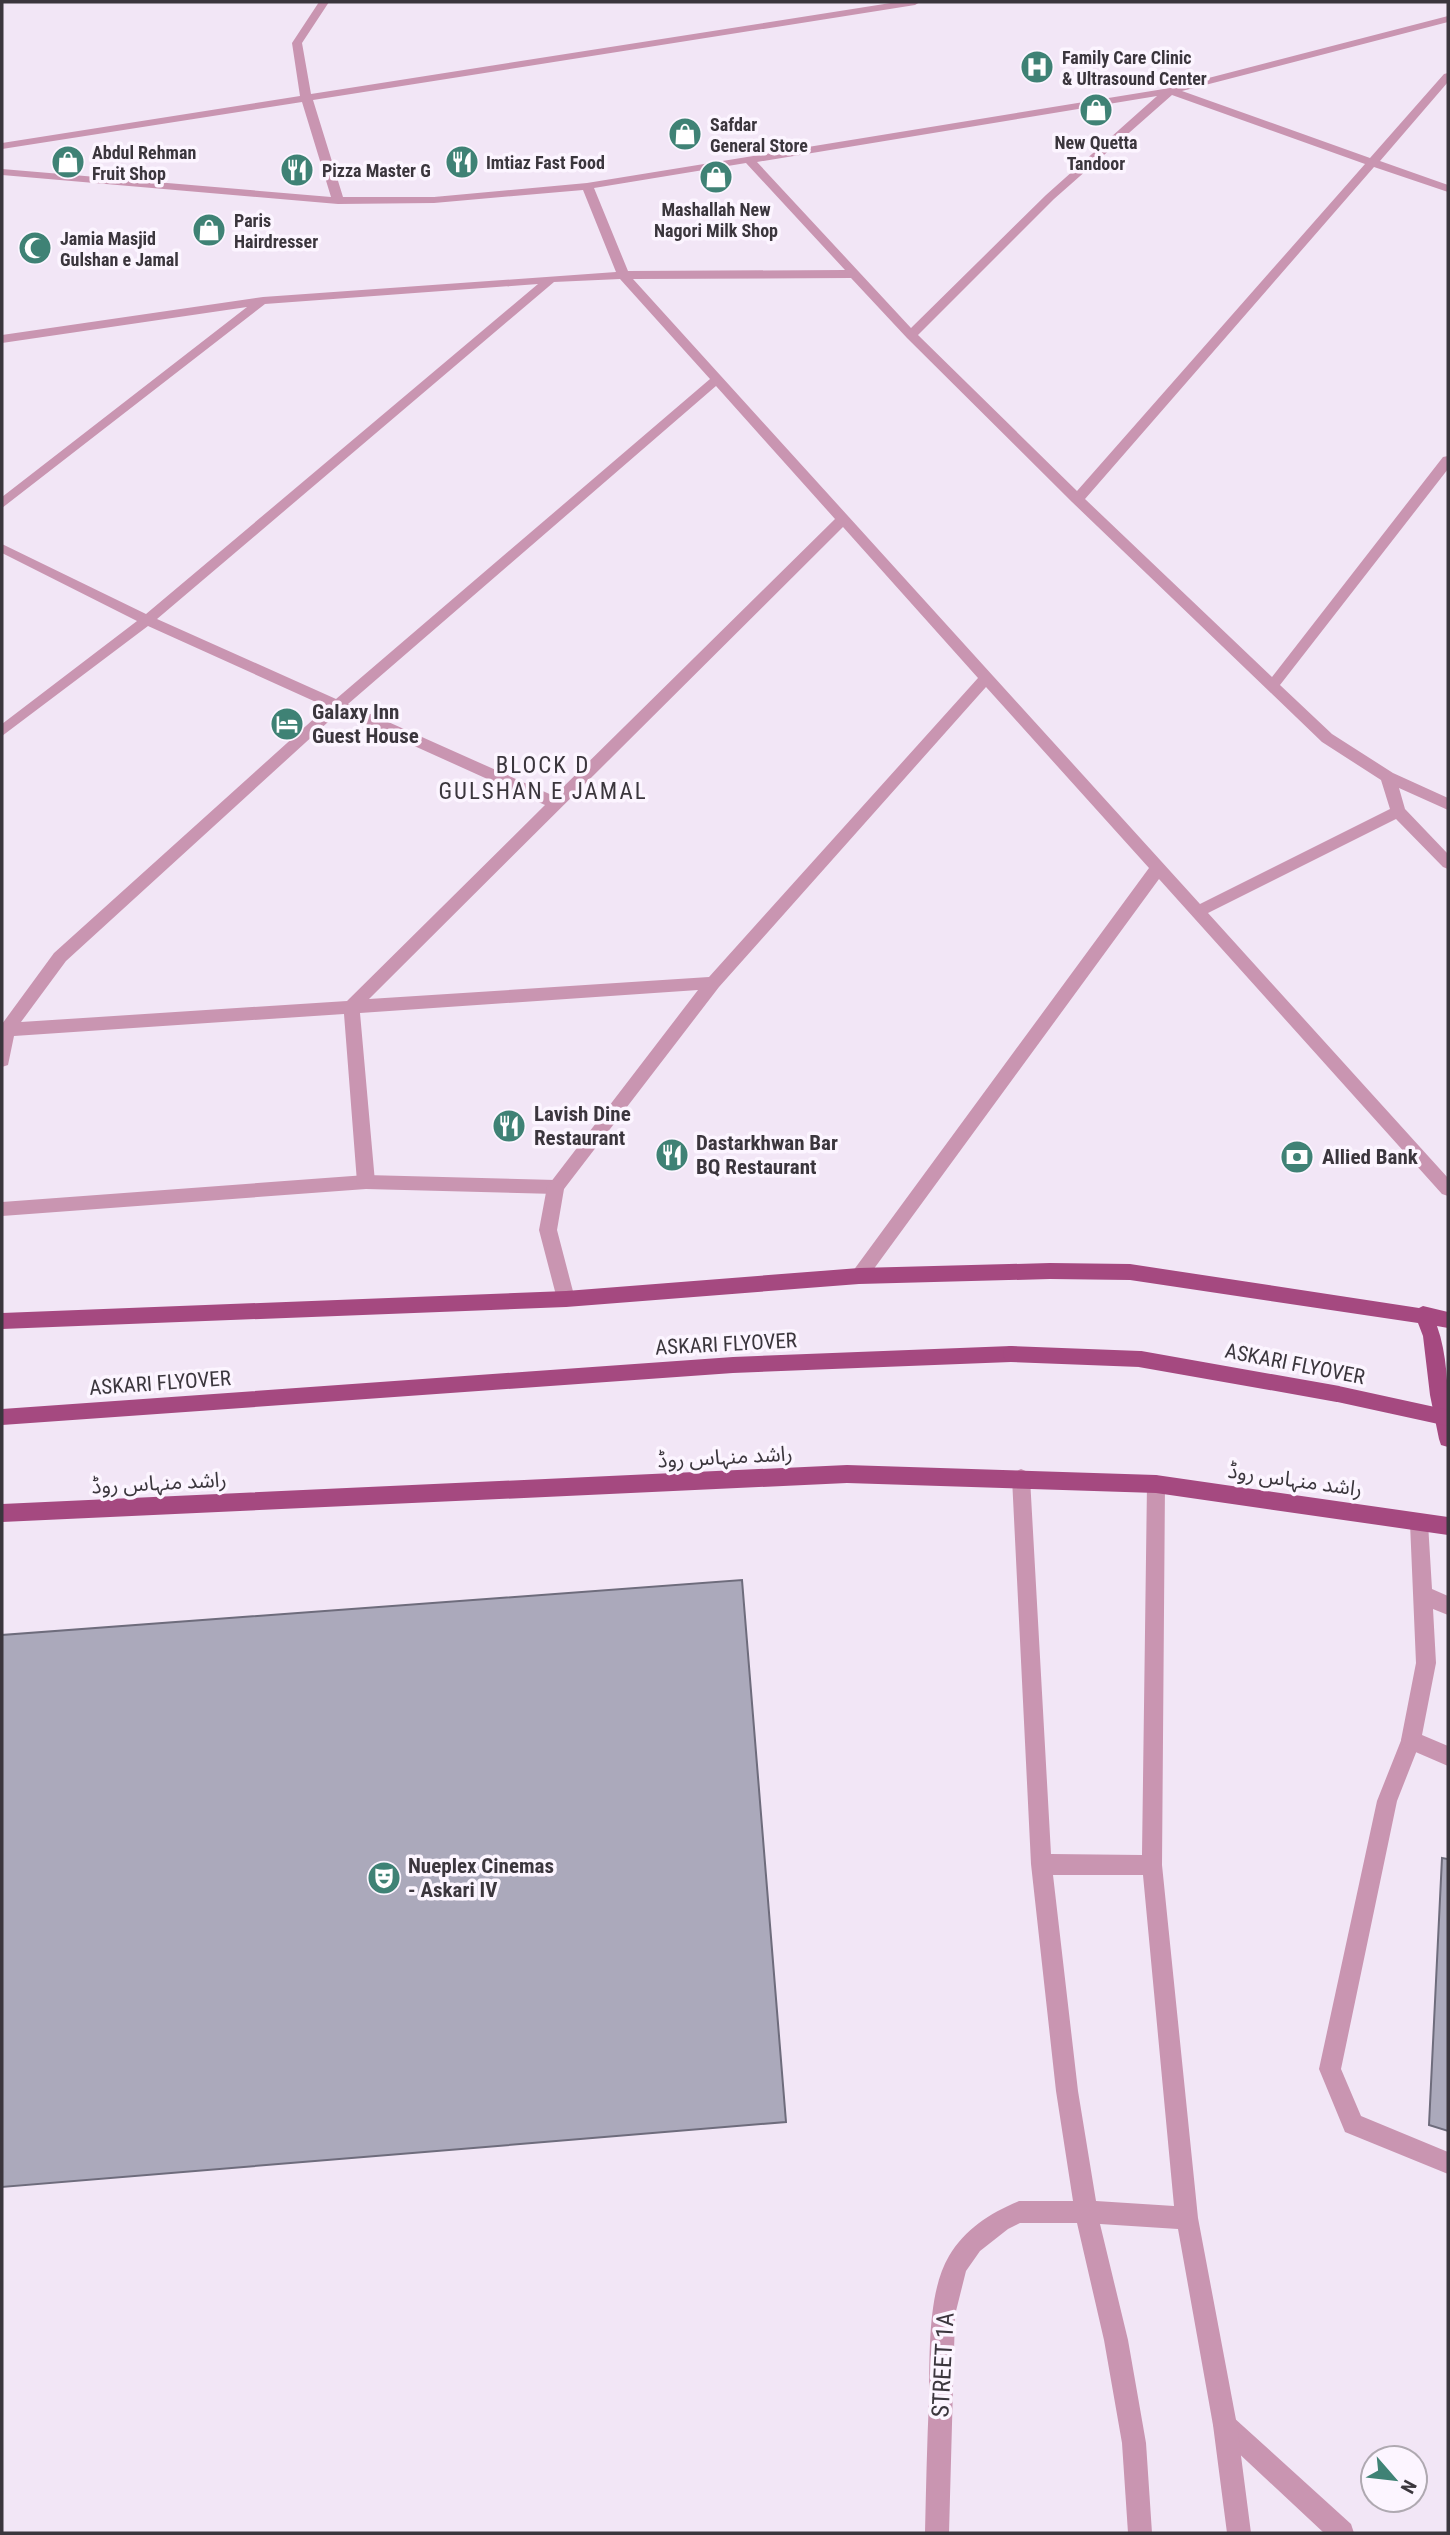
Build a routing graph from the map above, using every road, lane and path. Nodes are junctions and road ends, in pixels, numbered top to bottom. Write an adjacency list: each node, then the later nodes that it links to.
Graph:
1 (324, 2): 6 (street)
2 (915, 2): 6 (street)
3 (1448, 19): 5 (street)
4 (1448, 76): 9 (street)
5 (1170, 91): 8 (street); 9 (street); 18 (street)
6 (306, 97): 7 (street); 13 (street)
7 (2, 146)
8 (750, 162): 11 (street); 14 (street)
9 (1371, 162): 12 (street); 22 (street)
10 (2, 172): 13 (street)
11 (587, 186): 13 (street); 15 (street)
12 (1448, 189)
13 (338, 201)
14 (853, 274): 15 (street); 18 (street)
15 (623, 275): 16 (street); 20 (street)
16 (551, 279): 17 (street); 26 (street)
17 (263, 301): 19 (street); 23 (street)
18 (911, 335): 22 (street)
19 (2, 339)
20 (717, 379): 24 (street); 29 (street)
21 (1448, 460): 28 (street)
22 (1077, 499): 28 (street)
23 (2, 504)
24 (843, 520): 27 (street); 32 (street)
25 (2, 548): 26 (street)
26 (147, 620): 29 (street); 30 (street)
27 (986, 678): 36 (street); 38 (street)
28 (1272, 686): 31 (street)
29 (338, 705): 32 (street); 40 (street)
30 (2, 731)
31 (1388, 777): 33 (street); 34 (street)
32 (557, 804): 39 (street)
33 (1448, 804)
34 (1398, 811): 35 (street); 37 (street)
35 (1448, 863)
36 (1157, 868): 37 (street); 46 (street)
37 (1198, 912): 44 (street)
38 (713, 983): 39 (street); 43 (street)
39 (351, 1007): 40 (street); 42 (street)
40 (4, 1030): 41 (street)
41 (2, 1060)
42 (366, 1182): 43 (street); 45 (street)
43 (556, 1187): 47 (street)
44 (1448, 1189)
45 (2, 1209)
46 (859, 1276): 47 (main road); 48 (main road)
47 (566, 1298): 50 (main road)
48 (1423, 1314): 49 (main road); 53 (main road)
49 (1448, 1320)
50 (2, 1321)
51 (2, 1417): 52 (main road, ASKARI FLYOVER, bridge)
52 (1448, 1418)
53 (1448, 1439)
54 (1021, 1478): 55 (main road, راشد منہاس روڈ); 56 (main road, راشد منہاس روڈ); 63 (street)
55 (1156, 1484): 57 (main road, راشد منہاس روڈ); 64 (street)
56 (2, 1513)
57 (1419, 1524): 58 (main road, راشد منہاس روڈ); 59 (street)
58 (1448, 1526)
59 (1424, 1595): 60 (street); 61 (street)
60 (1448, 1606)
61 (1411, 1740): 62 (street); 65 (street)
62 (1448, 1756)
63 (1041, 1864): 64 (street); 66 (street)
64 (1152, 1865): 67 (street)
65 (1448, 2163)
66 (1086, 2212): 67 (street, STREET 1A); 69 (street, STREET 1A); 70 (street)
67 (1187, 2218): 68 (street)
68 (1226, 2425): 71 (street); 72 (street)
69 (937, 2533)
70 (1140, 2533)
71 (1239, 2533)
72 (1342, 2533)

